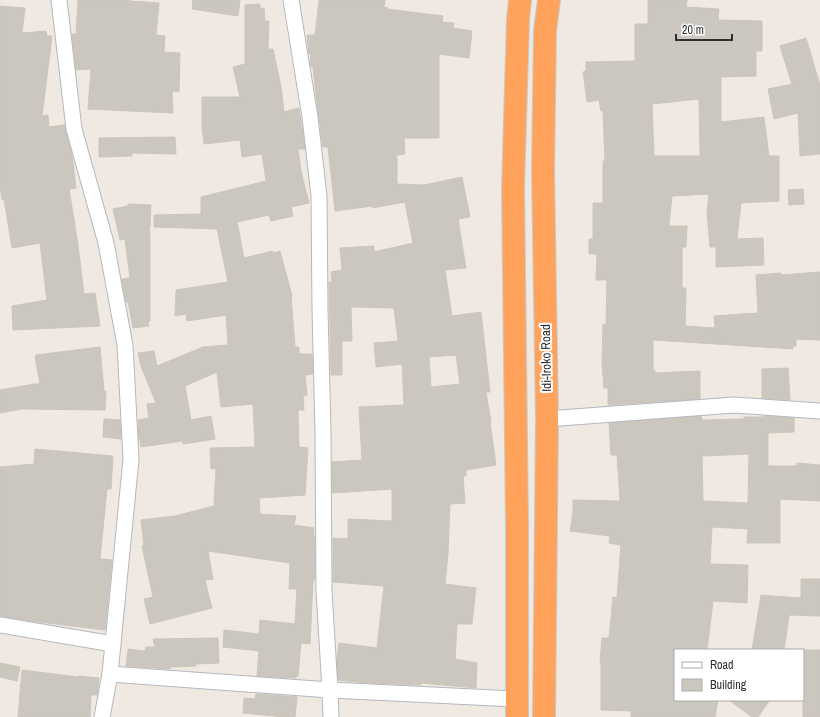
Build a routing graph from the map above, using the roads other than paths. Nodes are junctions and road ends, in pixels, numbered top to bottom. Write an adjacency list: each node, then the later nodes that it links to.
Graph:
1 (59, 0): 8 (street)
2 (291, 0): 10 (street)
3 (520, 0): 11 (highway)
4 (549, 0): 6 (highway, Idi-Iroko Road)
5 (820, 411): 6 (street)
6 (547, 419): 14 (highway, Idi-Iroko Road)
7 (0, 625): 8 (street)
8 (113, 644): 9 (street)
9 (110, 674): 10 (street); 12 (street)
10 (330, 690): 11 (street); 13 (street)
11 (517, 708)
12 (102, 717)
13 (331, 717)
14 (544, 717)

